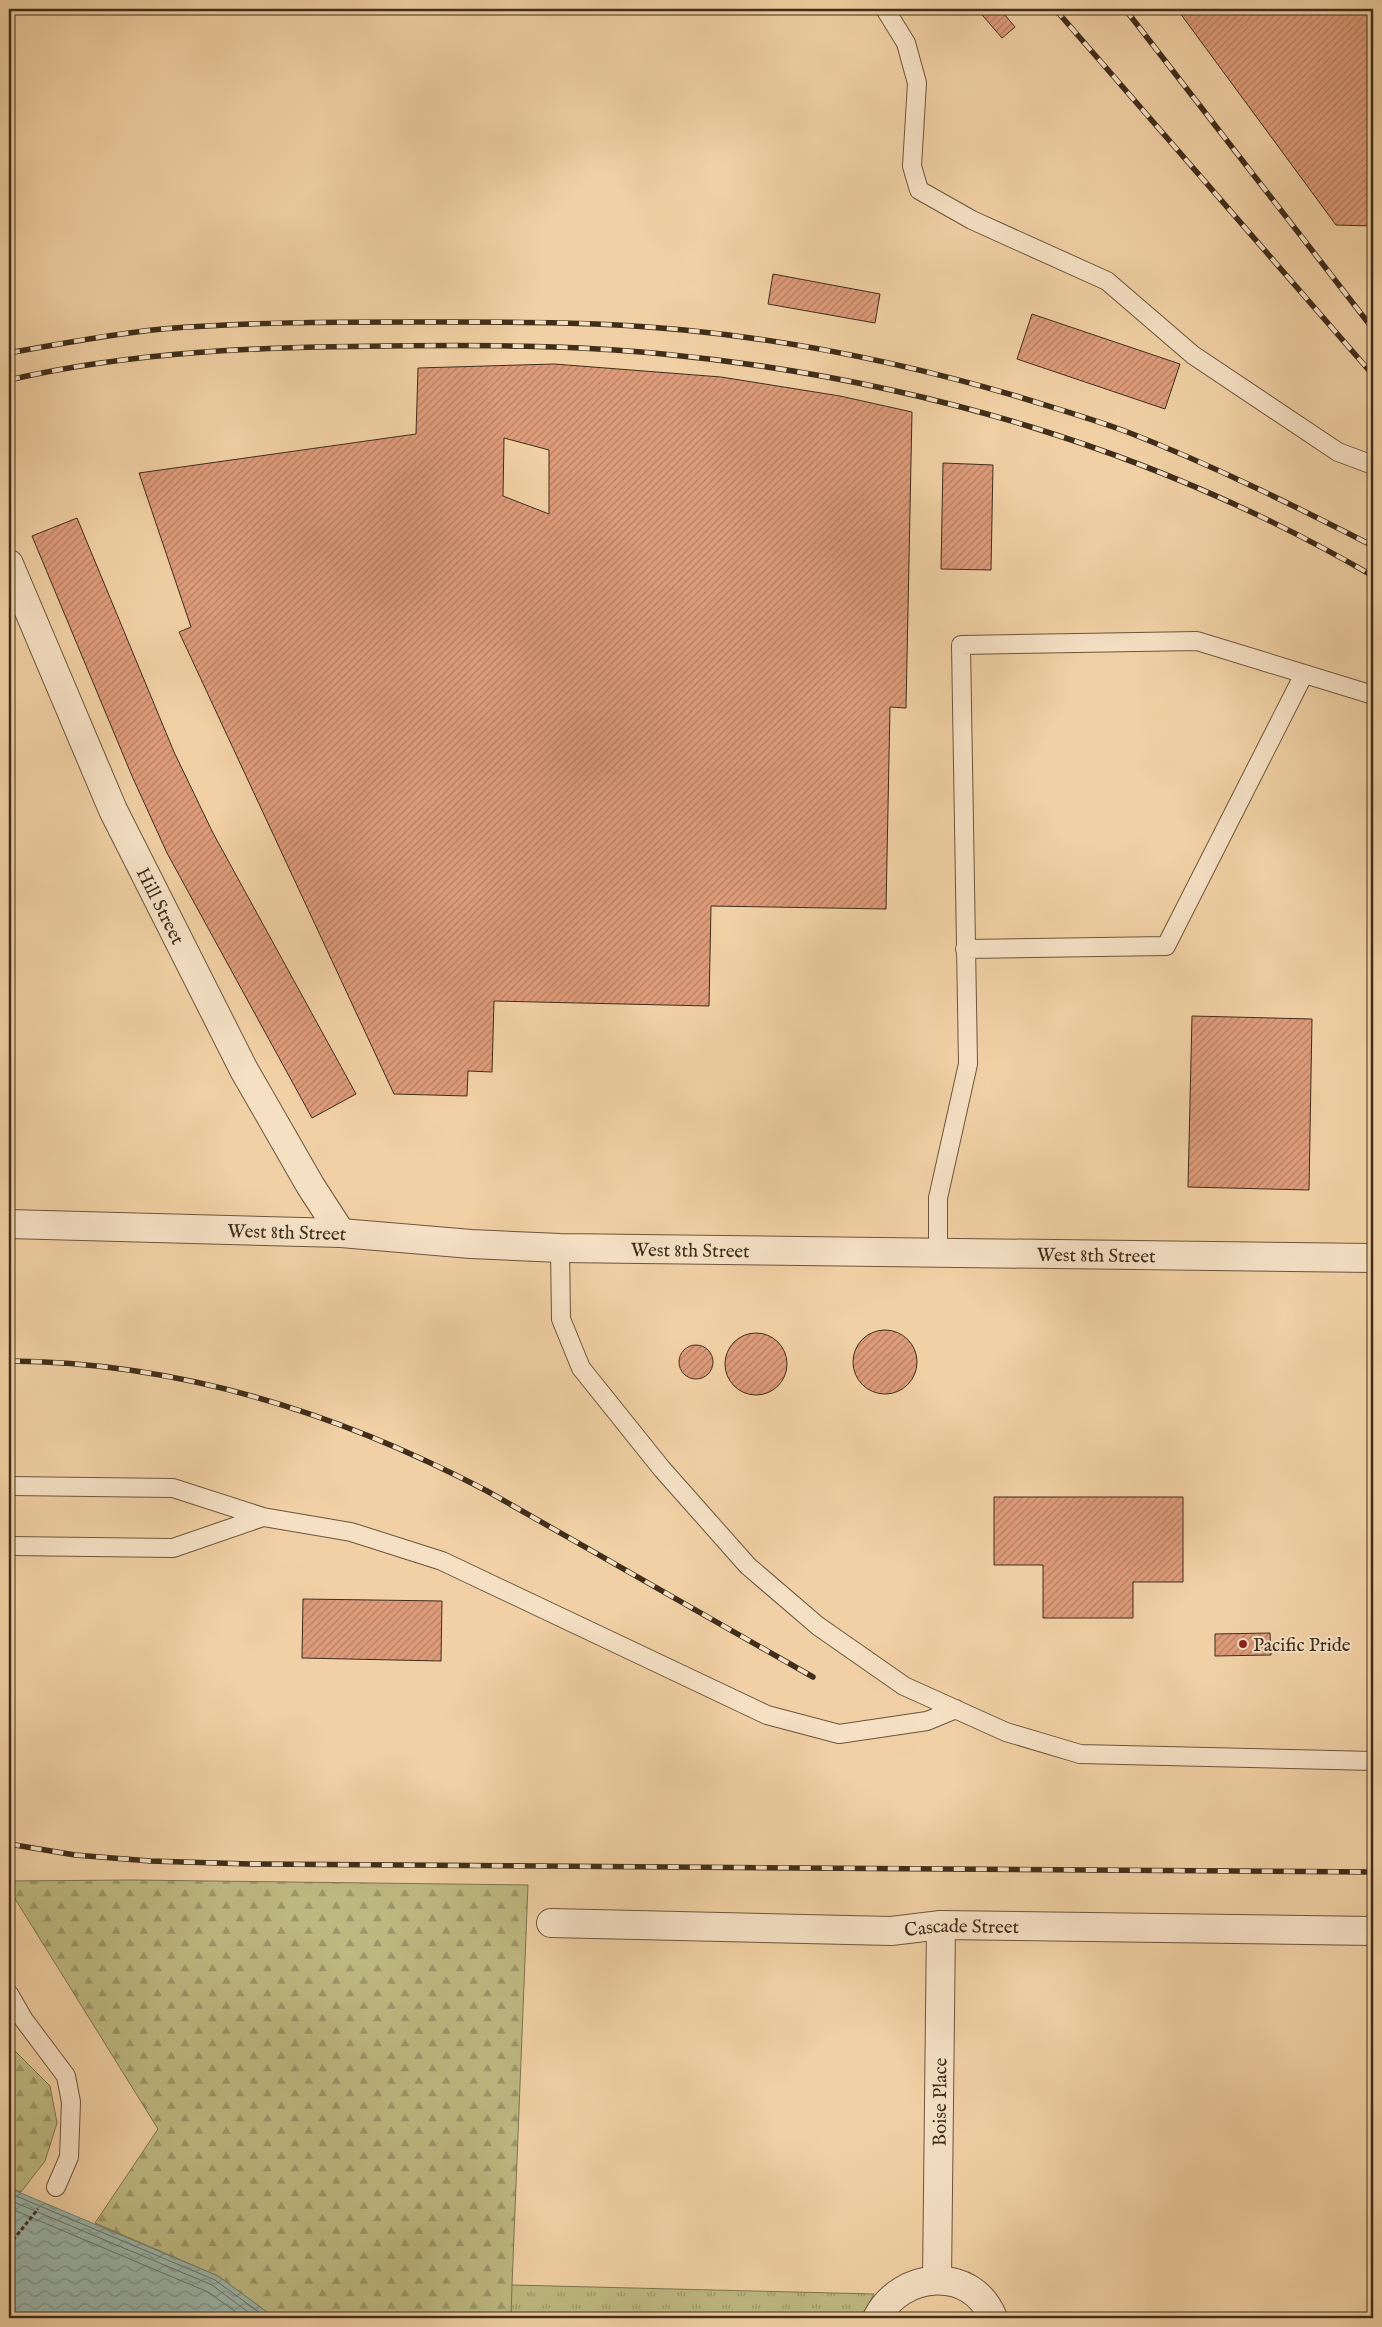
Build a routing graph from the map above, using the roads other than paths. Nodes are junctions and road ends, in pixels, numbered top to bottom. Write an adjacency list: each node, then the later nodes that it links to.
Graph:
1 (885, 9): 2 (lane)
2 (1373, 465)
3 (9, 564): 8 (street, Hill Street)
4 (1304, 674): 5 (lane); 6 (lane); 6 (lane)
5 (1373, 695)
6 (965, 949): 10 (lane)
7 (9, 1224): 8 (street, West 8th Street)
8 (341, 1233): 9 (street, West 8th Street)
9 (560, 1248): 10 (street, West 8th Street); 15 (lane)
10 (938, 1253): 11 (street, West 8th Street)
11 (1373, 1258)
12 (9, 1486): 13 (lane)
13 (262, 1517): 14 (lane); 15 (lane)
14 (9, 1546)
15 (956, 1709): 16 (lane)
16 (1373, 1762)
17 (551, 1923): 18 (street, Cascade Street)
18 (942, 1925): 19 (street, Cascade Street); 22 (street, Boise Place)
19 (1373, 1932)
20 (9, 1994): 21 (lane)
21 (56, 2187)
22 (937, 2280): 23 (street); 24 (street)
23 (878, 2318)
24 (993, 2318)

